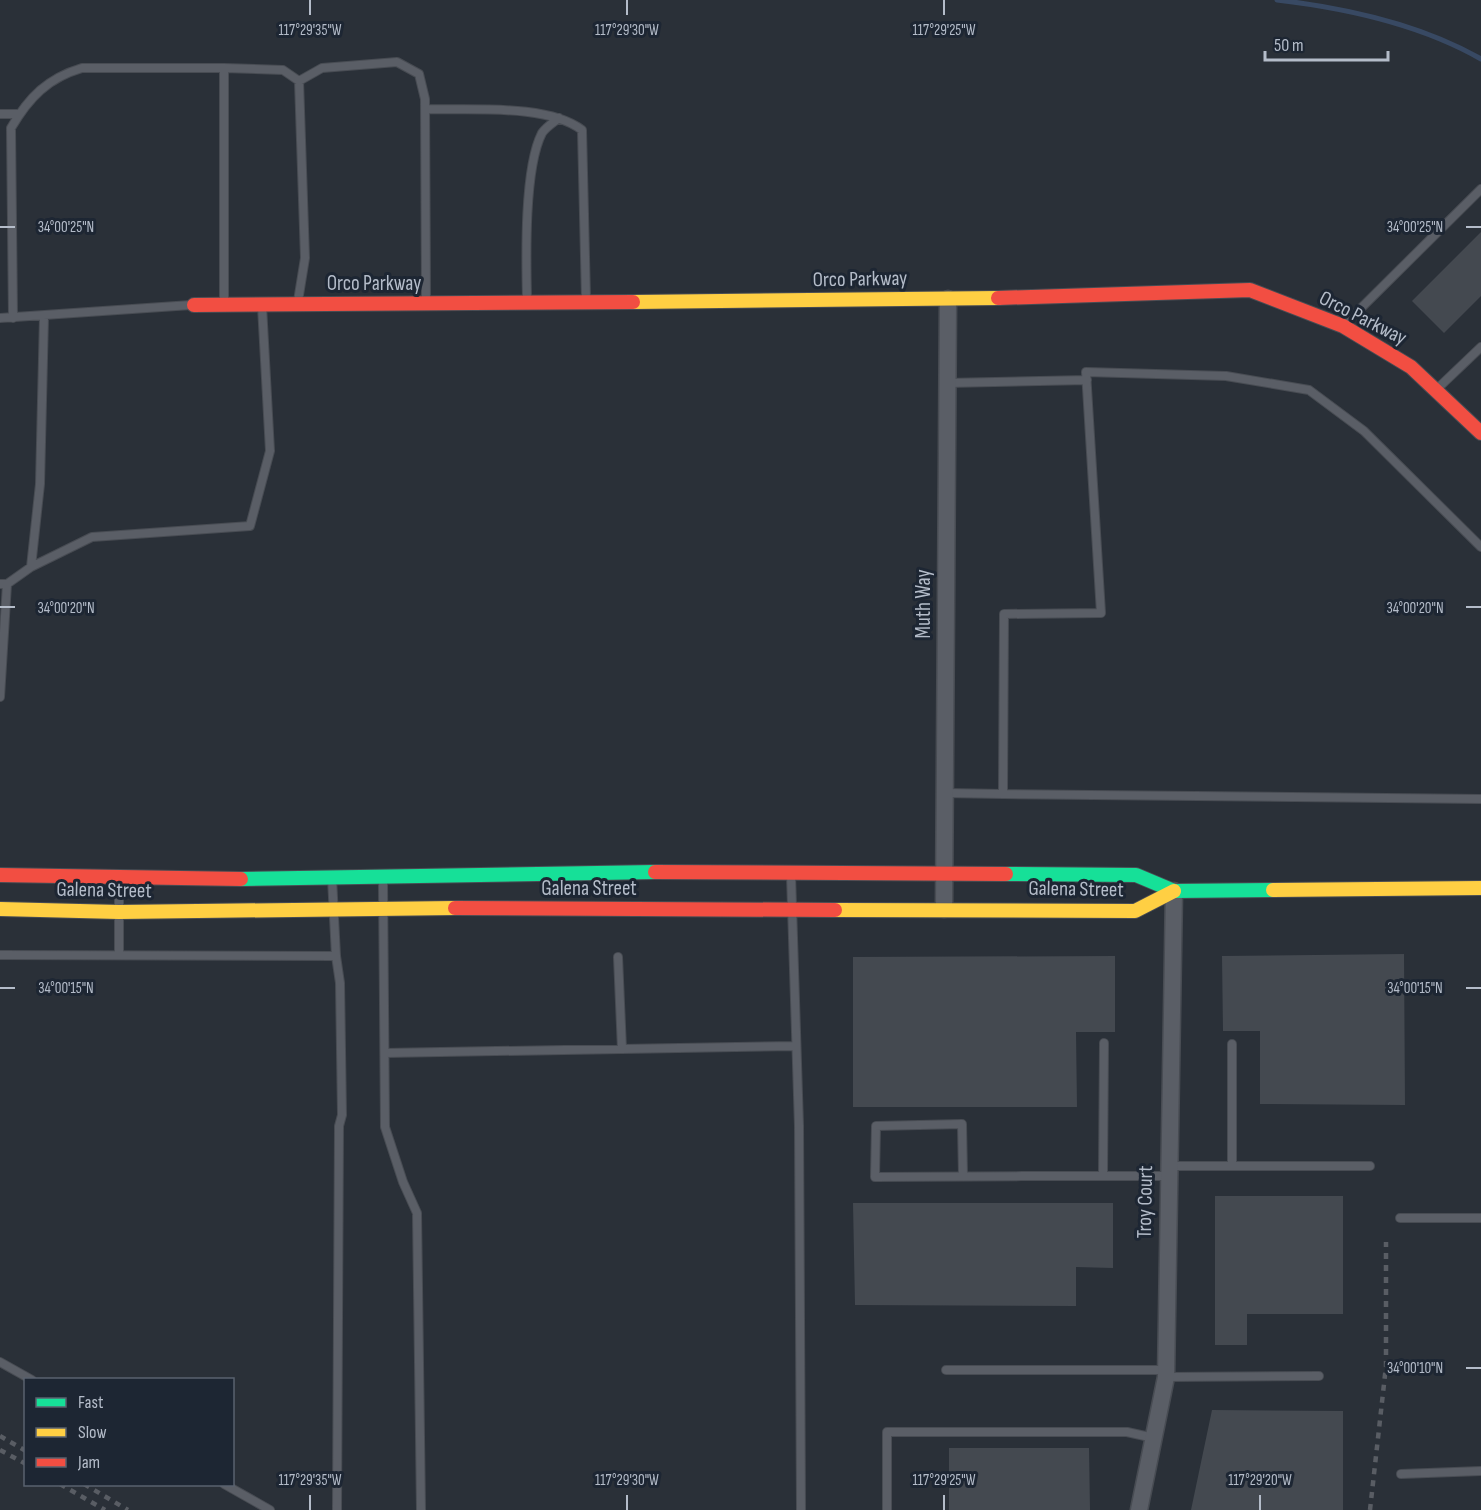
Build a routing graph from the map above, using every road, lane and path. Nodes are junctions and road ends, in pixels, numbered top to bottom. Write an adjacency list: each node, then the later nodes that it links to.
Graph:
1 (225, 68): 2 (lane); 5 (lane); 13 (lane)
2 (299, 81): 3 (lane); 15 (lane)
3 (425, 109): 6 (lane); 11 (lane)
4 (0, 114): 5 (lane)
5 (19, 114): 18 (lane)
6 (560, 118): 9 (lane); 10 (lane)
7 (1481, 189): 19 (lane)
8 (948, 299): 10 (street, Orco Parkway); 19 (street, Orco Parkway); 22 (street, Muth Way)
9 (527, 303): 10 (street, Orco Parkway); 11 (street, Orco Parkway)
10 (586, 303)
11 (426, 304): 15 (street, Orco Parkway)
12 (194, 305): 13 (street, Orco Parkway); 16 (lane)
13 (225, 305): 14 (street, Orco Parkway)
14 (262, 305): 15 (street, Orco Parkway); 26 (lane)
15 (297, 305)
16 (44, 317): 18 (lane); 26 (lane)
17 (0, 318): 18 (lane)
18 (13, 318)
19 (1344, 326): 23 (street, Orco Parkway)
20 (1481, 347): 23 (lane)
21 (1087, 380): 22 (lane); 25 (lane); 30 (lane)
22 (947, 384): 29 (street, Muth Way)
23 (1437, 390): 24 (street, Orco Parkway)
24 (1481, 433)
25 (1481, 547)
26 (31, 567): 27 (lane)
27 (3, 584): 28 (lane)
28 (0, 697)
29 (945, 793): 30 (lane); 34 (street, Muth Way)
30 (1003, 795): 31 (lane)
31 (1481, 799)
32 (791, 873): 34 (street, Galena Street); 35 (street, Galena Street); 41 (lane)
33 (0, 875): 36 (street, Galena Street)
34 (945, 875): 39 (street, Galena Street); 44 (street, Muth Way)
35 (382, 876): 37 (street, Galena Street); 43 (lane)
36 (119, 877): 37 (street, Galena Street); 45 (lane)
37 (332, 878): 40 (lane)
38 (1481, 888): 39 (street, Galena Street)
39 (1174, 891): 44 (street, Galena Street); 57 (street, Troy Court)
40 (335, 908): 43 (street, Galena Street); 45 (street, Galena Street); 48 (lane)
41 (791, 908): 43 (street, Galena Street); 44 (street, Galena Street); 52 (lane)
42 (0, 909): 45 (street, Galena Street)
43 (383, 909): 54 (lane)
44 (944, 909)
45 (119, 912): 47 (lane)
46 (0, 955): 47 (lane)
47 (119, 955): 48 (lane)
48 (336, 956): 72 (lane)
49 (618, 957): 53 (lane)
50 (1104, 1043): 59 (lane)
51 (1232, 1044): 55 (lane)
52 (795, 1046): 53 (lane); 74 (lane)
53 (621, 1049): 54 (lane)
54 (385, 1053): 73 (lane)
55 (1232, 1166): 56 (lane); 57 (lane)
56 (1370, 1166)
57 (1168, 1171): 59 (lane); 64 (street, Troy Court)
58 (963, 1176): 58 (lane); 59 (lane)
59 (1103, 1176)
60 (1400, 1218): 61 (lane)
61 (1481, 1218)
62 (0, 1362): 66 (lane)
63 (946, 1370): 64 (lane)
64 (1166, 1373): 65 (lane); 67 (street, Troy Court)
65 (1319, 1376)
66 (28, 1378)
67 (1154, 1438): 75 (lane); 76 (street, Troy Court)
68 (1481, 1471): 69 (lane)
69 (1401, 1474)
70 (226, 1486): 71 (lane)
71 (270, 1510)
72 (337, 1510)
73 (421, 1510)
74 (801, 1510)
75 (887, 1510)
76 (1140, 1510)

